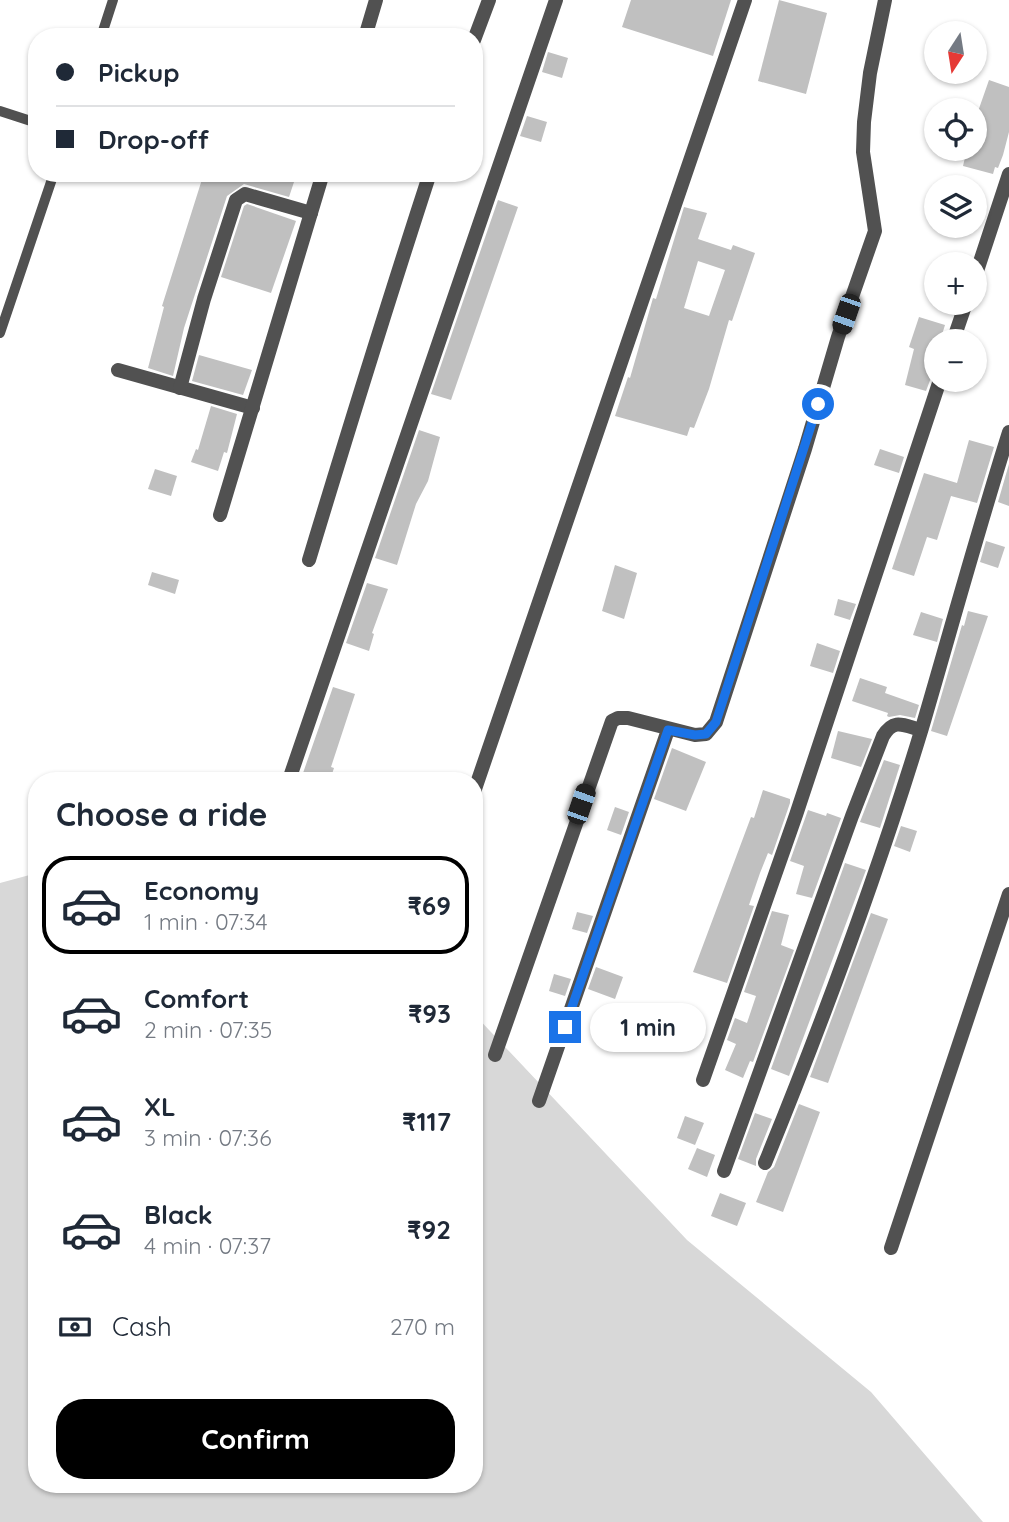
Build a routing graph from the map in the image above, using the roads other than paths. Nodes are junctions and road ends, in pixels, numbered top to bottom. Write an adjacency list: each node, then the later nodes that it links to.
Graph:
1 (113, 0): 7 (lane)
2 (376, 0): 8 (street)
3 (489, 0): 9 (street)
4 (556, 0): 28 (street)
5 (745, 0): 29 (street)
6 (885, 0): 26 (street)
7 (104, 28)
8 (368, 28)
9 (478, 28)
10 (0, 111): 11 (lane)
11 (28, 121)
12 (1009, 174): 17 (street)
13 (51, 182): 18 (lane)
14 (320, 182): 16 (street)
15 (427, 182): 25 (street)
16 (311, 213): 20 (street); 22 (street)
17 (983, 252)
18 (0, 333)
19 (118, 370): 20 (street)
20 (180, 388): 22 (street)
21 (936, 392): 32 (street)
22 (253, 408): 24 (street)
23 (1009, 432): 27 (street)
24 (220, 515)
25 (309, 561)
26 (668, 730): 31 (street); 33 (street)
27 (921, 730): 34 (street); 35 (street)
28 (292, 772)
29 (481, 772)
30 (1009, 894): 36 (street)
31 (495, 1055)
32 (703, 1080)
33 (539, 1101)
34 (765, 1163)
35 (724, 1171)
36 (891, 1248)

